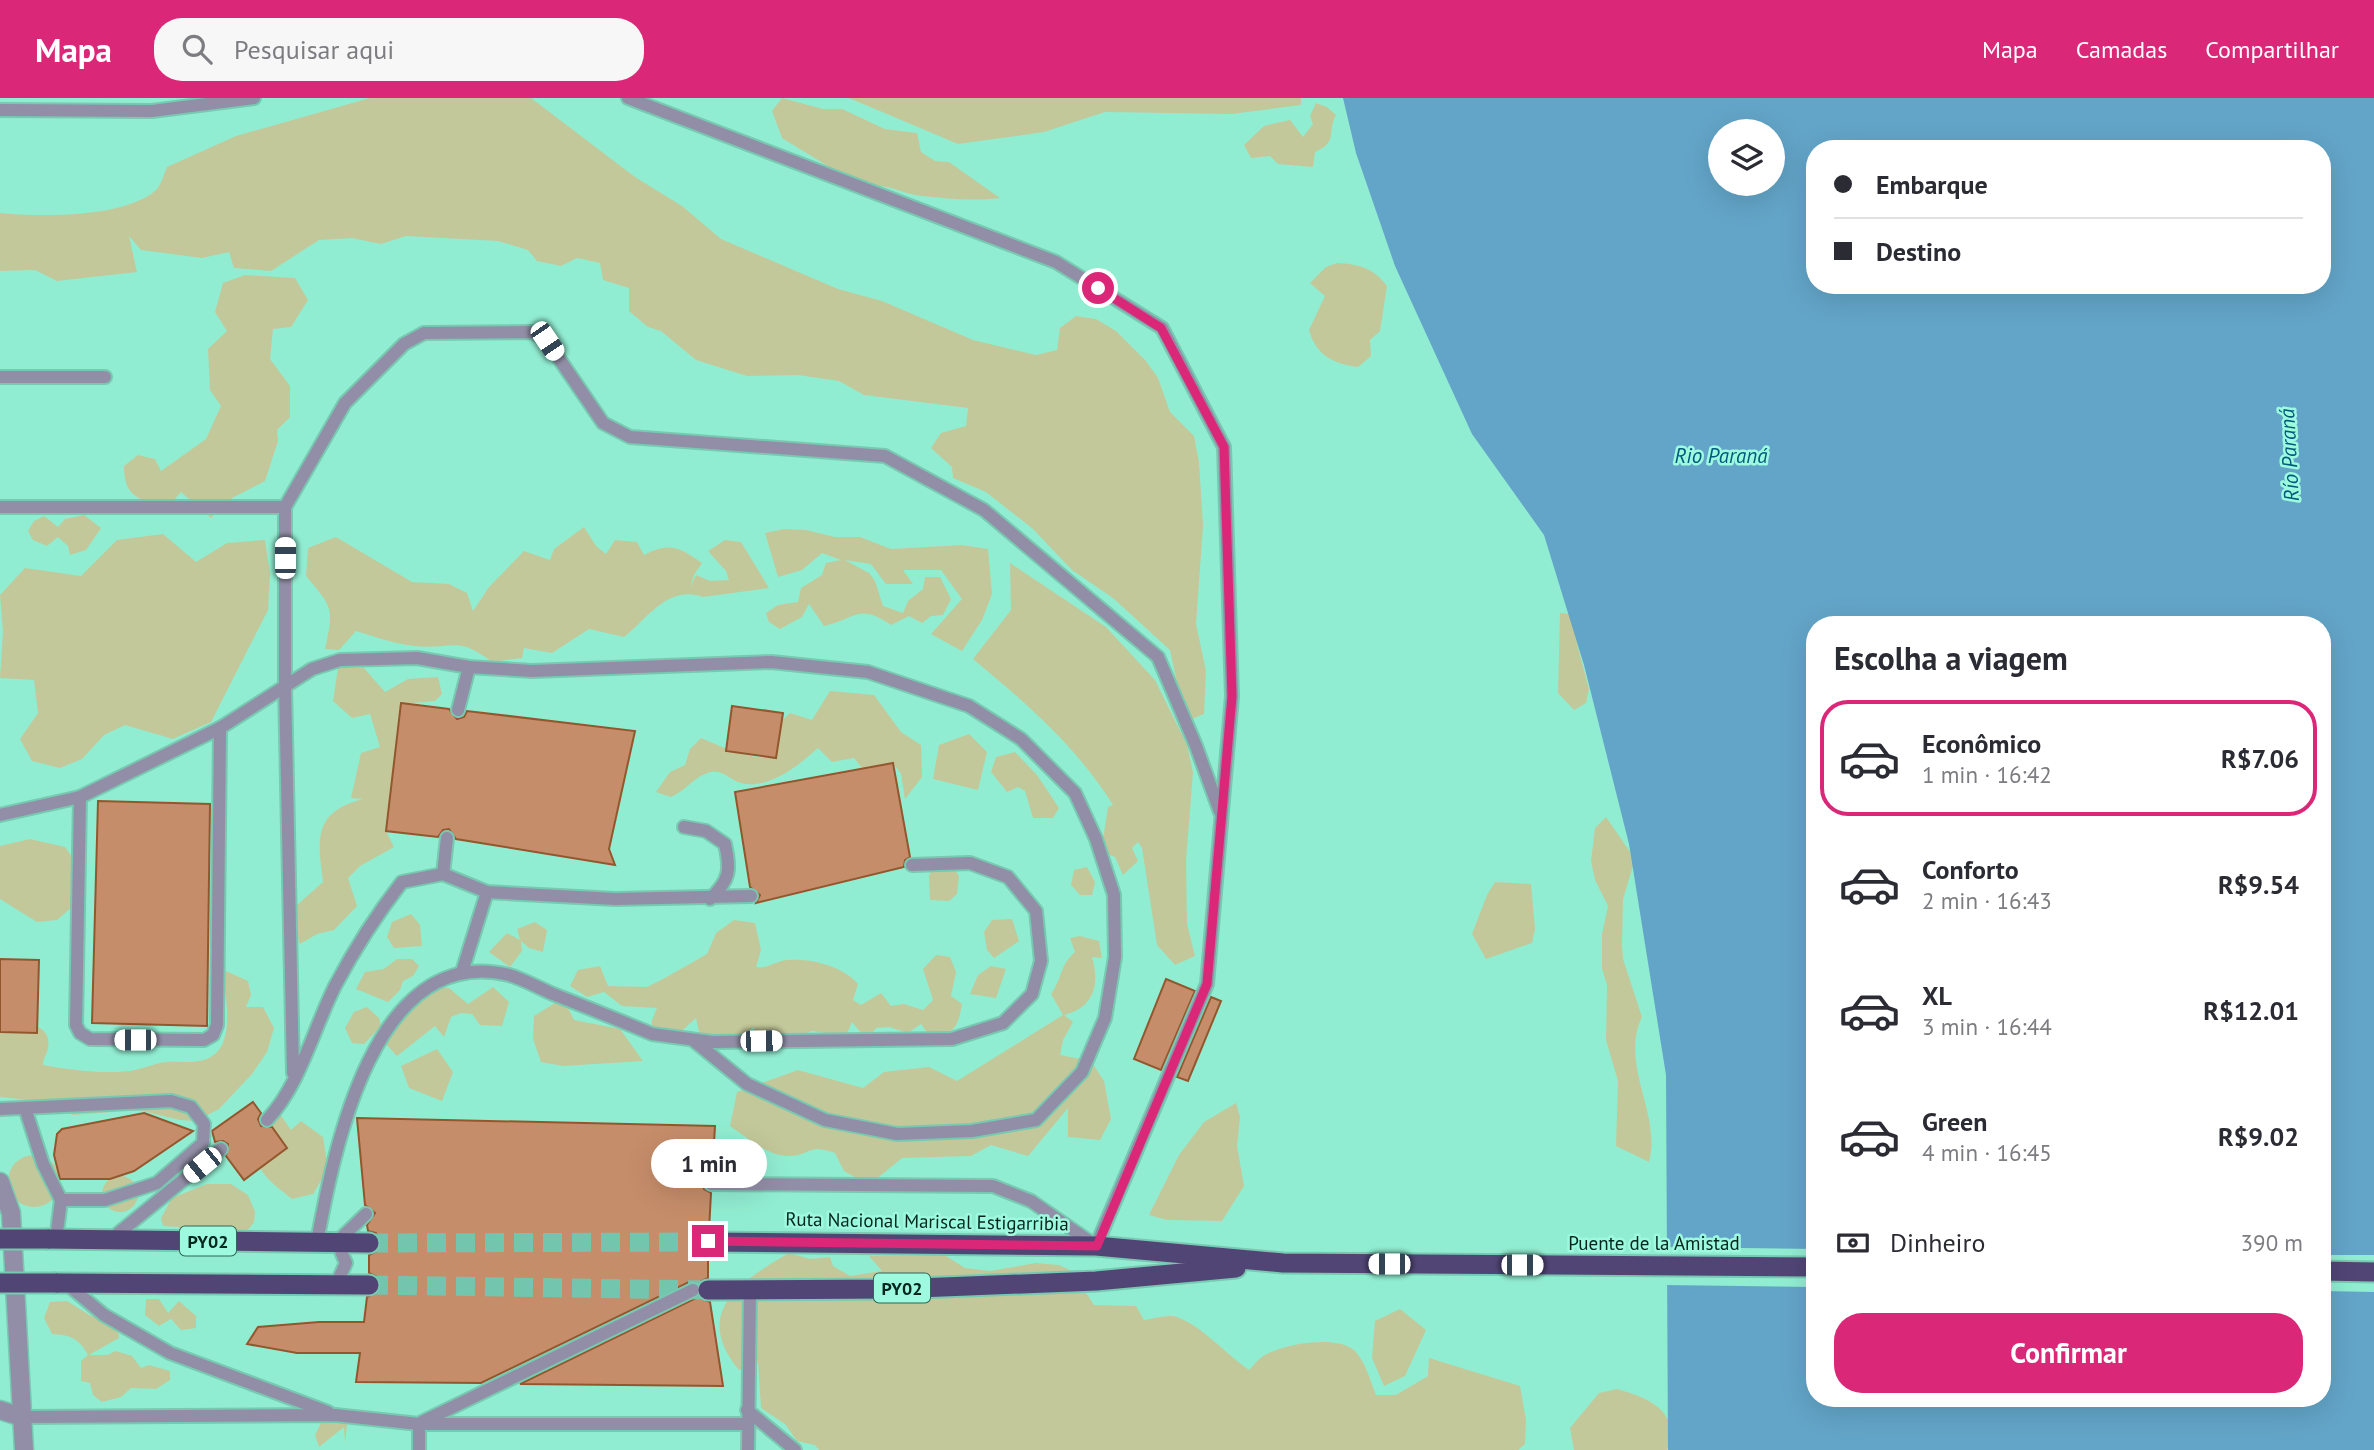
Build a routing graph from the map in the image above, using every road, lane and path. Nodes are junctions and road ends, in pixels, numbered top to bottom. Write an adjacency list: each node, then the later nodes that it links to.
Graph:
1 (254, 98): 3 (lane)
2 (628, 98): 14 (lane)
3 (0, 110)
4 (0, 377): 5 (lane)
5 (105, 377)
6 (285, 506): 7 (lane); 9 (lane); 14 (lane)
7 (0, 507)
8 (469, 667): 9 (lane); 10 (lane); 23 (lane)
9 (285, 686): 11 (lane); 24 (lane)
10 (458, 710)
11 (220, 728): 12 (lane); 12 (lane)
12 (80, 797): 13 (lane)
13 (0, 815)
14 (1221, 816): 40 (lane)
15 (684, 827): 21 (lane)
16 (446, 838): 18 (lane)
17 (912, 865): 23 (lane)
18 (443, 874): 19 (lane); 24 (lane)
19 (487, 892): 21 (lane); 22 (lane)
20 (751, 896): 21 (lane)
21 (710, 899)
22 (462, 972): 23 (lane); 37 (lane)
23 (693, 1040)
24 (293, 1077): 27 (lane)
25 (24, 1108): 26 (lane); 31 (lane); 31 (lane)
26 (0, 1109)
27 (267, 1120)
28 (221, 1149): 35 (lane)
29 (0, 1182): 53 (street)
30 (711, 1184): 40 (lane)
31 (61, 1200): 34 (lane)
32 (366, 1214): 38 (lane)
33 (0, 1238): 34 (highway, PY02, bridge)
34 (52, 1240): 35 (highway, PY02)
35 (109, 1241): 37 (highway, PY02)
36 (708, 1241): 40 (highway, Ruta Nacional Mariscal Estigarribia / PY02)
37 (317, 1242): 38 (highway, PY02)
38 (338, 1242): 39 (highway, PY02); 47 (lane)
39 (369, 1243)
40 (1097, 1246): 41 (highway, Ruta Nacional Mariscal Estigarribia / PY02)
41 (1283, 1263): 42 (highway, Puente de la Amistad / PY02); 49 (highway, PY02)
42 (1806, 1267)
43 (2331, 1271): 44 (highway)
44 (2374, 1272)
45 (0, 1283): 46 (highway, PY02, bridge)
46 (61, 1283): 47 (highway, PY02); 52 (lane)
47 (336, 1285): 48 (highway, PY02)
48 (369, 1286)
49 (750, 1288): 50 (highway, PY02); 54 (lane)
50 (701, 1290): 55 (lane)
51 (0, 1409): 53 (street)
52 (335, 1415): 53 (lane); 55 (lane)
53 (22, 1417): 56 (street)
54 (747, 1417): 55 (lane); 58 (lane); 59 (lane)
55 (419, 1423): 57 (lane)
56 (24, 1450)
57 (419, 1450)
58 (748, 1450)
59 (795, 1450)

